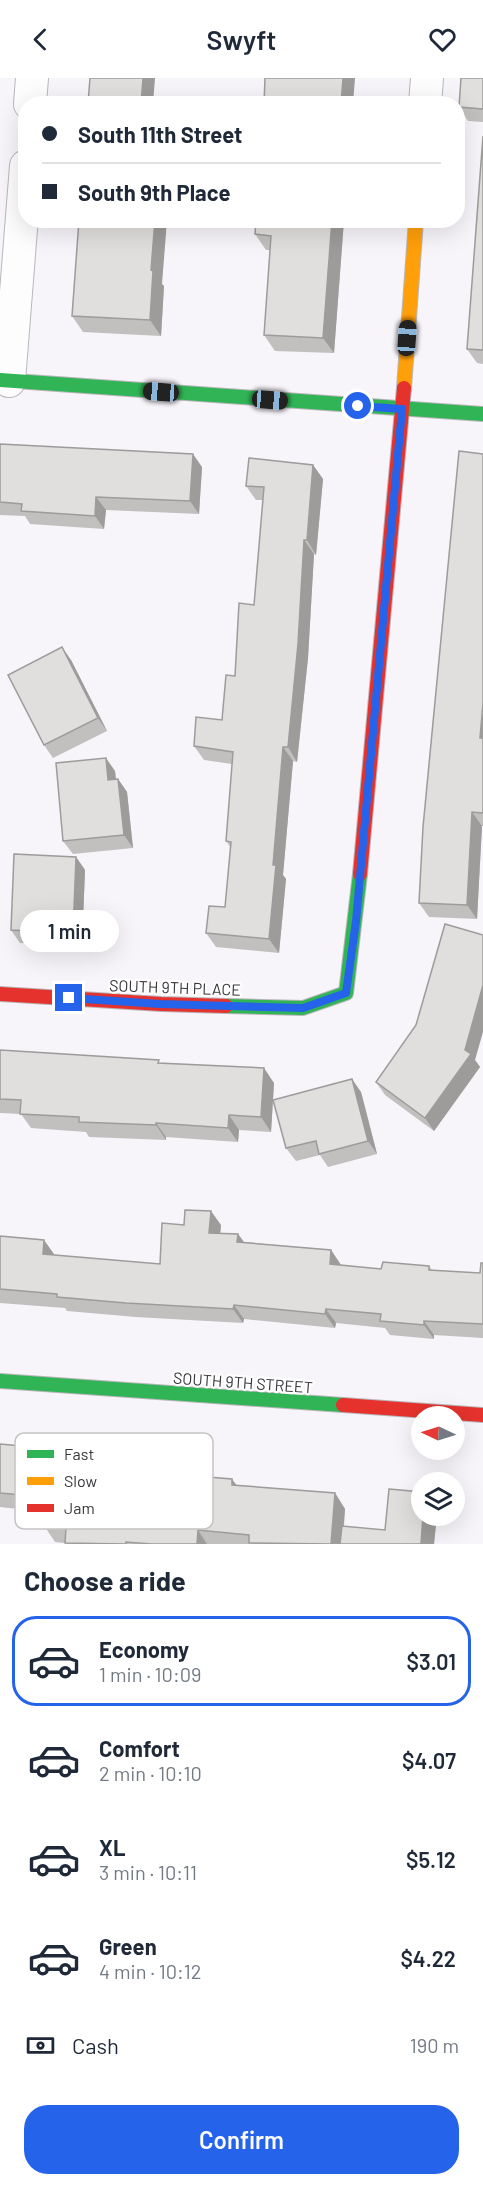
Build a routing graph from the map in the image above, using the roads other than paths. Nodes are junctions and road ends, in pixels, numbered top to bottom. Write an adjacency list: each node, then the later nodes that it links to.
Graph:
1 (32, 78): 3 (street)
2 (427, 78): 4 (street)
3 (31, 96)
4 (426, 96)
5 (20, 228): 7 (street)
6 (415, 228): 8 (street)
7 (5, 381): 8 (street)
8 (402, 409): 9 (street); 10 (street, SOUTH 9TH PLACE)
9 (483, 414)
10 (0, 994)
11 (0, 1381): 12 (street, SOUTH 9TH STREET)
12 (483, 1415)

